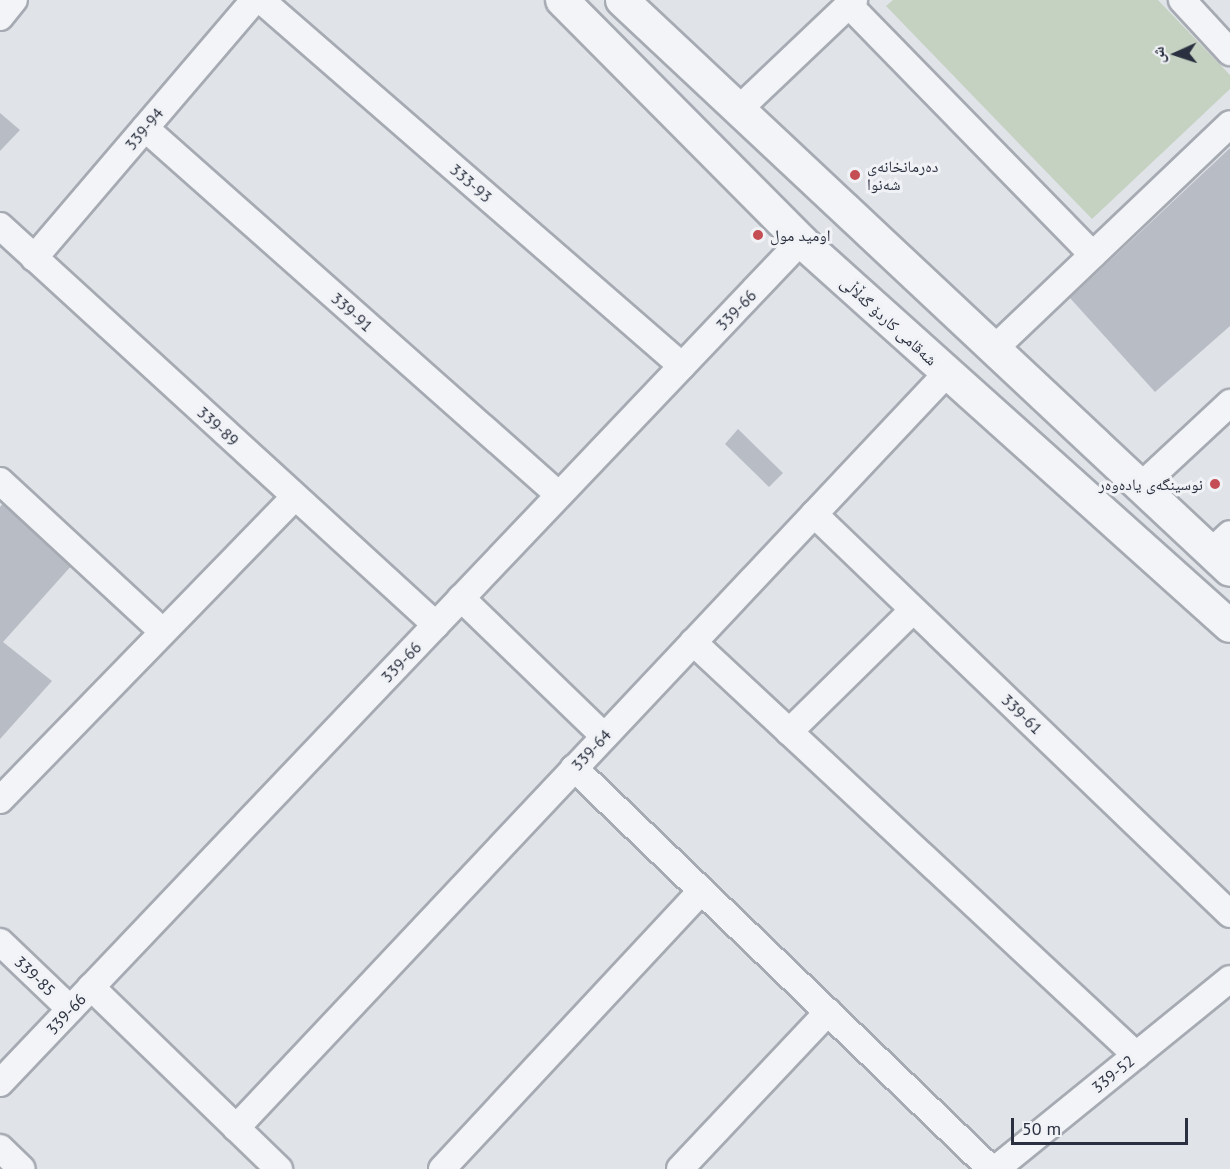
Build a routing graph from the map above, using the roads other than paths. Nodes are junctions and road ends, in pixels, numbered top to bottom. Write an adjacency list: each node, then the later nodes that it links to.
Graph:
1 (14, 0): 8 (street)
2 (254, 0): 14 (street, 339-94)
3 (261, 0): 20 (street, 333-93)
4 (562, 0): 11 (street, شەقامی کاردۆ گەڵاڵی)
5 (622, 0): 9 (street)
6 (1182, 0): 10 (street)
7 (852, 2): 12 (street); 17 (street)
8 (0, 17)
9 (645, 22): 11 (street); 12 (street)
10 (1230, 52)
11 (617, 53): 16 (street, شەقامی کاردۆ گەڵاڵی)
12 (738, 110): 19 (street)
13 (1230, 124): 17 (street)
14 (145, 128): 18 (street, 339-94); 25 (street, 339-91)
15 (0, 226): 18 (street, 339-89)
16 (801, 241): 20 (street, 339-66); 21 (street, شەقامی کاردۆ گەڵاڵی)
17 (1093, 255): 19 (street)
18 (34, 258): 26 (street, 339-89)
19 (994, 349): 24 (street)
20 (682, 366): 25 (street, 339-66)
21 (946, 373): 27 (street, 339-64); 32 (street, شەقامی کاردۆ گەڵاڵی)
22 (1230, 403): 24 (street)
23 (0, 481): 33 (street)
24 (1141, 486): 28 (street)
25 (559, 495): 29 (street, 339-66)
26 (295, 497): 31 (street, 339-89); 33 (street)
27 (814, 514): 30 (street, 339-61); 34 (street, 339-64)
28 (1224, 552)
29 (461, 598): 31 (street, 339-66); 36 (street)
30 (913, 610): 35 (street); 40 (street, 339-61)
31 (436, 625): 43 (street, 339-66)
32 (1230, 626)
33 (163, 632): 38 (street)
34 (693, 642): 35 (street); 36 (street, 339-64)
35 (789, 732): 46 (street)
36 (604, 736): 37 (street, 339-64)
37 (574, 768): 39 (street); 48 (street, 339-64)
38 (0, 801)
39 (701, 891): 45 (street); 52 (street)
40 (1230, 914)
41 (0, 942): 44 (street, 339-85)
42 (1230, 979): 46 (street, 339-52)
43 (91, 987): 44 (street, 339-66); 48 (street)
44 (70, 1009): 47 (street, 339-66)
45 (828, 1012): 53 (street); 54 (street)
46 (1136, 1055): 55 (street, 339-52)
47 (0, 1083)
48 (236, 1128): 51 (street)
49 (0, 1148): 50 (street)
50 (22, 1169)
51 (279, 1169)
52 (442, 1169)
53 (680, 1169)
54 (991, 1169)
55 (996, 1169)

